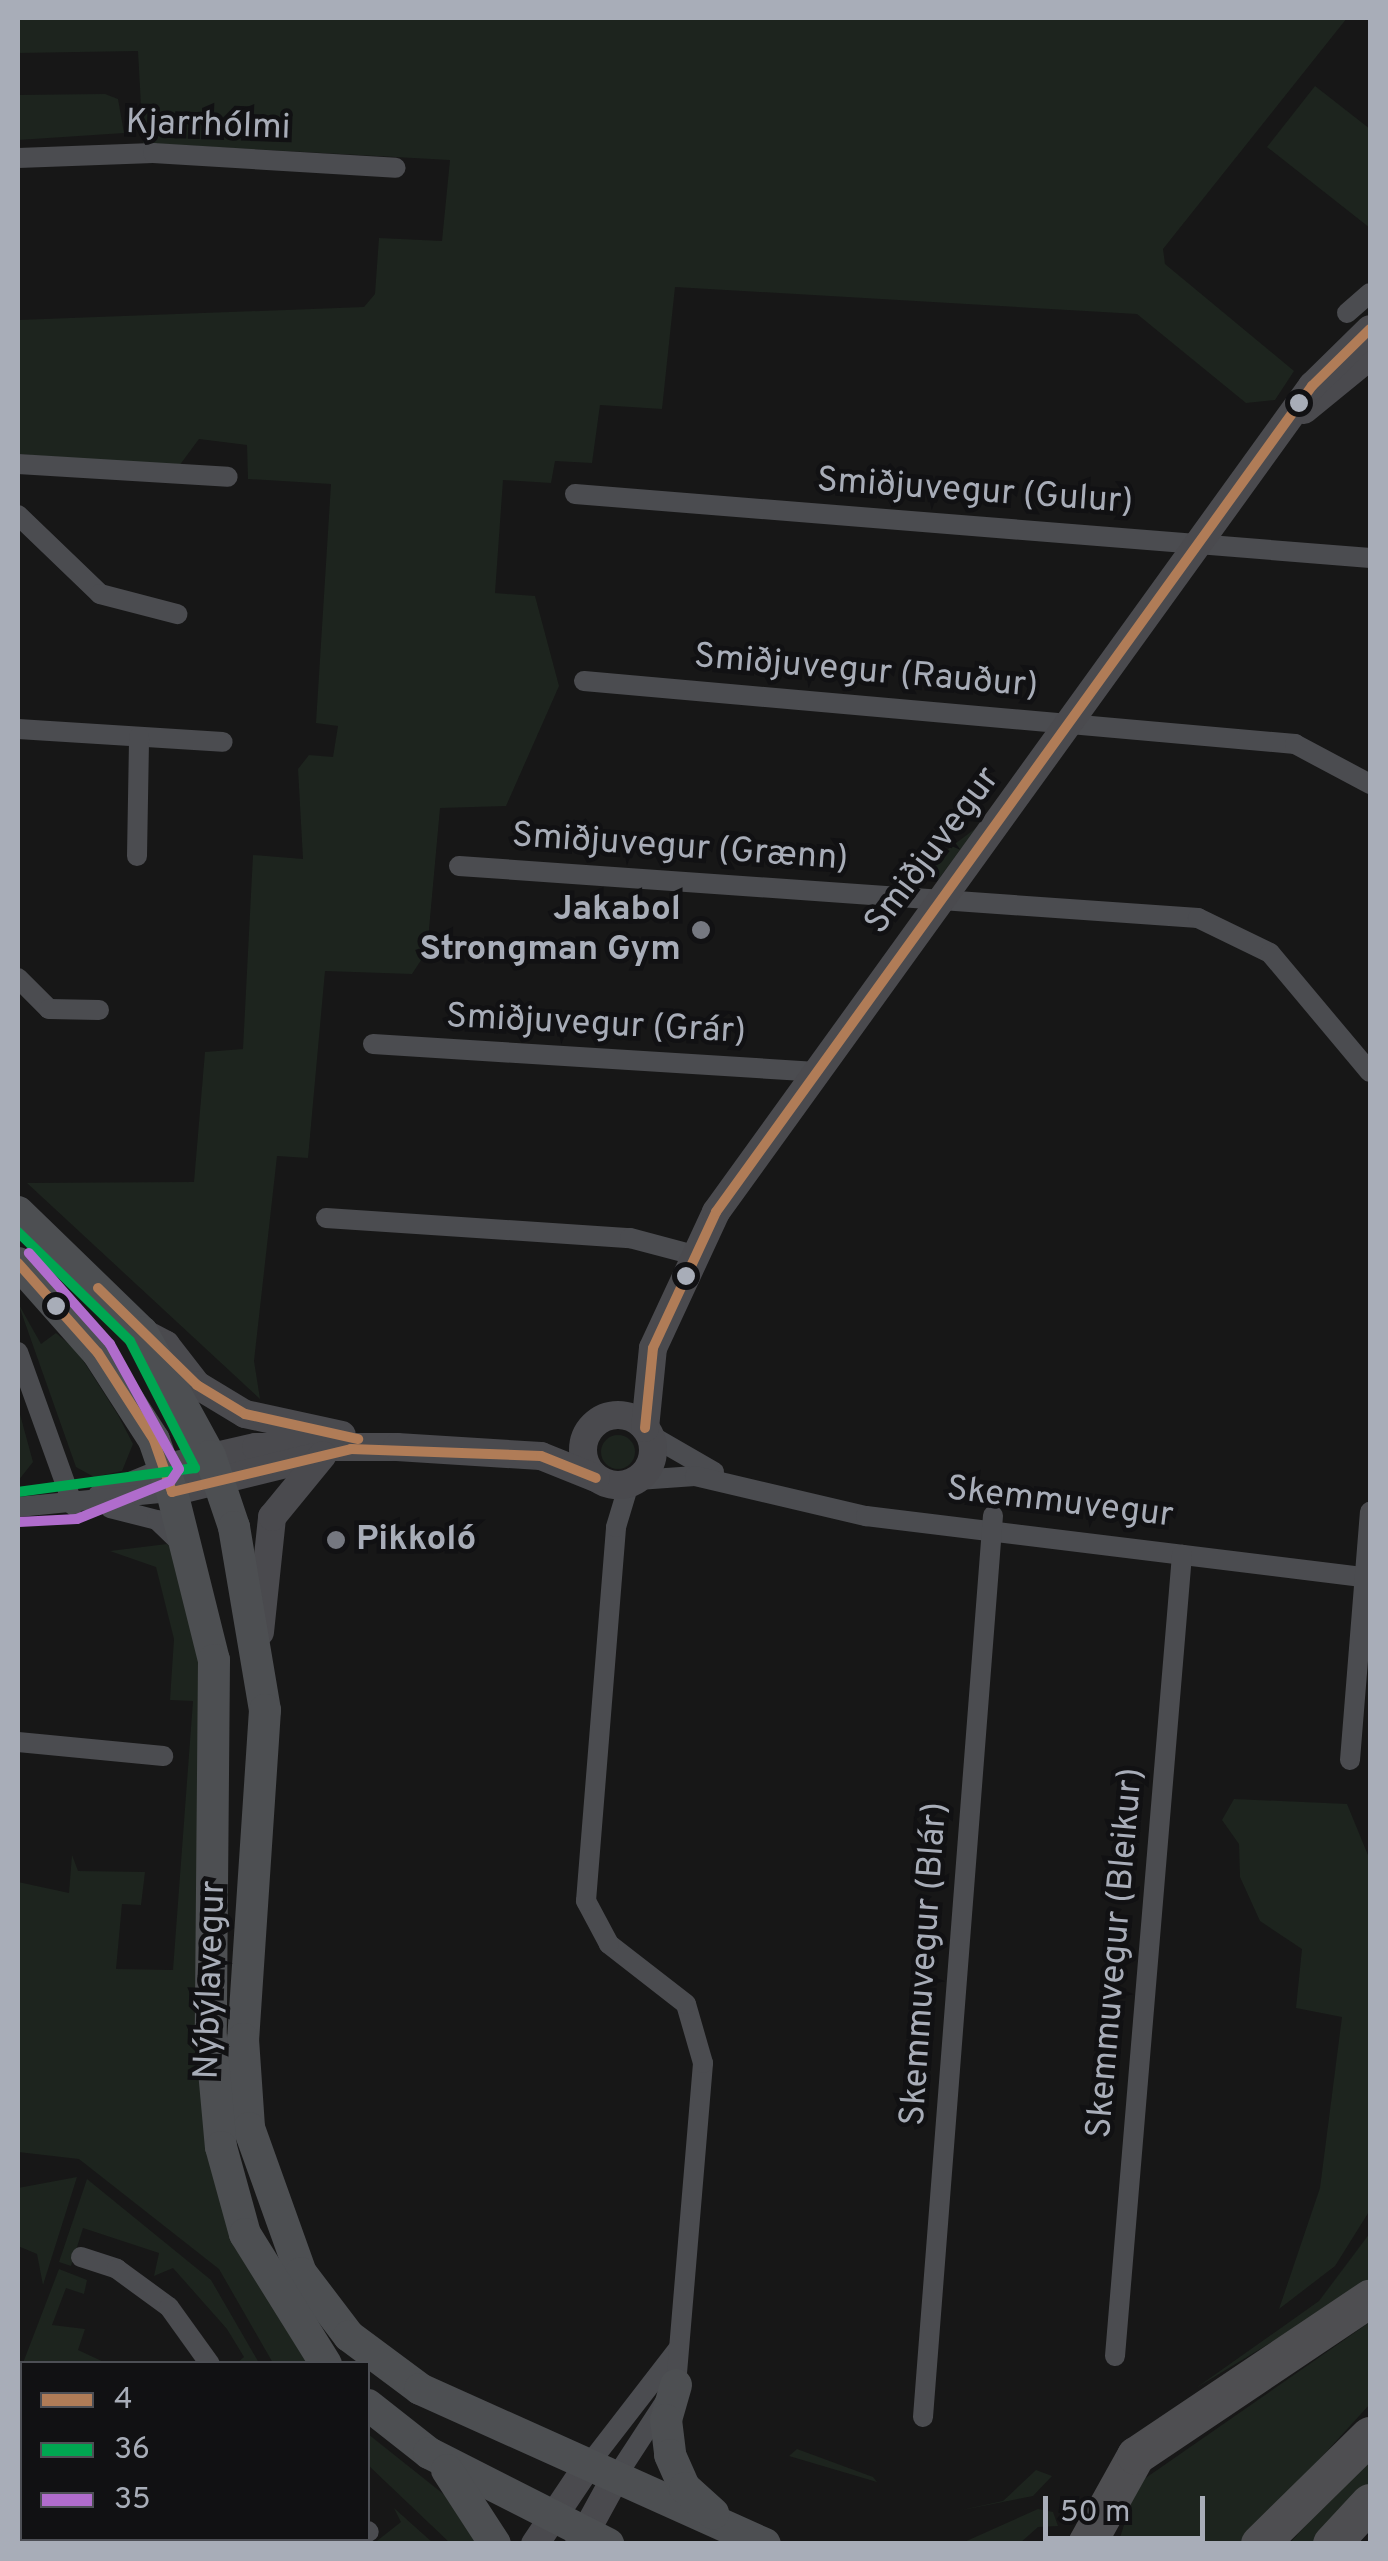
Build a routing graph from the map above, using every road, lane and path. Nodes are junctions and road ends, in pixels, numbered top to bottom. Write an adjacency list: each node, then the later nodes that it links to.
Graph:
1 (18, 158): 2 (street, Kjarrhólmi)
2 (396, 168)
3 (1370, 293): 4 (street)
4 (1359, 321): 6 (street, Smiðjuvegur)
5 (1370, 356): 6 (street, Smiðjuvegur)
6 (1299, 413): 11 (street, Smiðjuvegur)
7 (18, 464): 8 (street)
8 (228, 476)
9 (575, 494): 11 (street, Smiðjuvegur (Gulur))
10 (18, 515): 13 (street)
11 (1203, 542): 12 (street, Smiðjuvegur (Gulur)); 15 (street, Smiðjuvegur)
12 (1370, 558)
13 (177, 614)
14 (584, 681): 15 (street, Smiðjuvegur (Rauður))
15 (1076, 723): 19 (street, Smiðjuvegur (Rauður)); 22 (street, Smiðjuvegur)
16 (18, 729): 17 (street)
17 (139, 737): 18 (street); 20 (street)
18 (223, 742)
19 (1370, 784)
20 (137, 856)
21 (459, 866): 22 (street, Smiðjuvegur (Grænn))
22 (943, 898): 26 (street, Smiðjuvegur); 27 (street, Smiðjuvegur (Grænn))
23 (18, 978): 24 (street)
24 (99, 1010)
25 (373, 1044): 26 (street, Smiðjuvegur (Grár))
26 (816, 1072): 30 (street, Smiðjuvegur)
27 (1370, 1072)
28 (18, 1212): 32 (main road, Nýbýlavegur)
29 (326, 1218): 30 (street)
30 (690, 1254): 33 (street, Smiðjuvegur)
31 (18, 1263): 42 (main road, Nýbýlavegur)
32 (142, 1332): 37 (street); 41 (main road, Nýbýlavegur)
33 (653, 1348): 35 (street, Smiðjuvegur); 36 (street, Smiðjuvegur)
34 (18, 1352): 45 (street)
35 (603, 1420): 36 (street); 39 (street, Skemmuvegur); 43 (street)
36 (647, 1431): 43 (street, Smiðjuvegur); 44 (street, Skemmuvegur)
37 (397, 1447): 38 (street, Skemmuvegur); 39 (street, Skemmuvegur)
38 (351, 1449): 40 (street, Skemmuvegur); 41 (street, Skemmuvegur)
39 (506, 1452): 43 (street, Skemmuvegur)
40 (323, 1455): 41 (street, Skemmuvegur); 52 (street)
41 (214, 1468): 42 (street); 52 (main road, Nýbýlavegur)
42 (168, 1480): 45 (street); 50 (main road, Nýbýlavegur)
43 (617, 1481): 44 (street, Skemmuvegur); 58 (street)
44 (743, 1486): 48 (street, Skemmuvegur)
45 (73, 1505): 46 (street); 50 (street, Nýbýlavegur)
46 (18, 1507)
47 (1370, 1512): 51 (street)
48 (991, 1525): 49 (street, Skemmuvegur); 64 (street, Skemmuvegur (Blár))
49 (1182, 1555): 51 (street, Skemmuvegur); 59 (street, Skemmuvegur (Bleikur))
50 (191, 1563): 61 (main road, Nýbýlavegur)
51 (1368, 1578): 55 (street)
52 (259, 1643): 67 (main road, Nýbýlavegur)
53 (18, 1742): 54 (street)
54 (163, 1756)
55 (1350, 1760)
56 (81, 2257): 60 (street)
57 (1370, 2299): 70 (highway)
58 (678, 2348): 62 (street); 67 (street)
59 (1115, 2356)
60 (208, 2361)
61 (324, 2361)
62 (676, 2386): 67 (street); 71 (main road)
63 (370, 2407): 66 (main road)
64 (923, 2417)
65 (1370, 2436): 74 (highway)
66 (429, 2453): 69 (main road); 73 (main road)
67 (600, 2474): 69 (street); 71 (main road, Nýbýlavegur); 72 (street)
68 (1370, 2503): 75 (highway)
69 (543, 2531): 72 (main road)
70 (1092, 2536)
71 (753, 2538)
72 (591, 2540)
73 (495, 2544)
74 (1260, 2544)
75 (1332, 2544)

